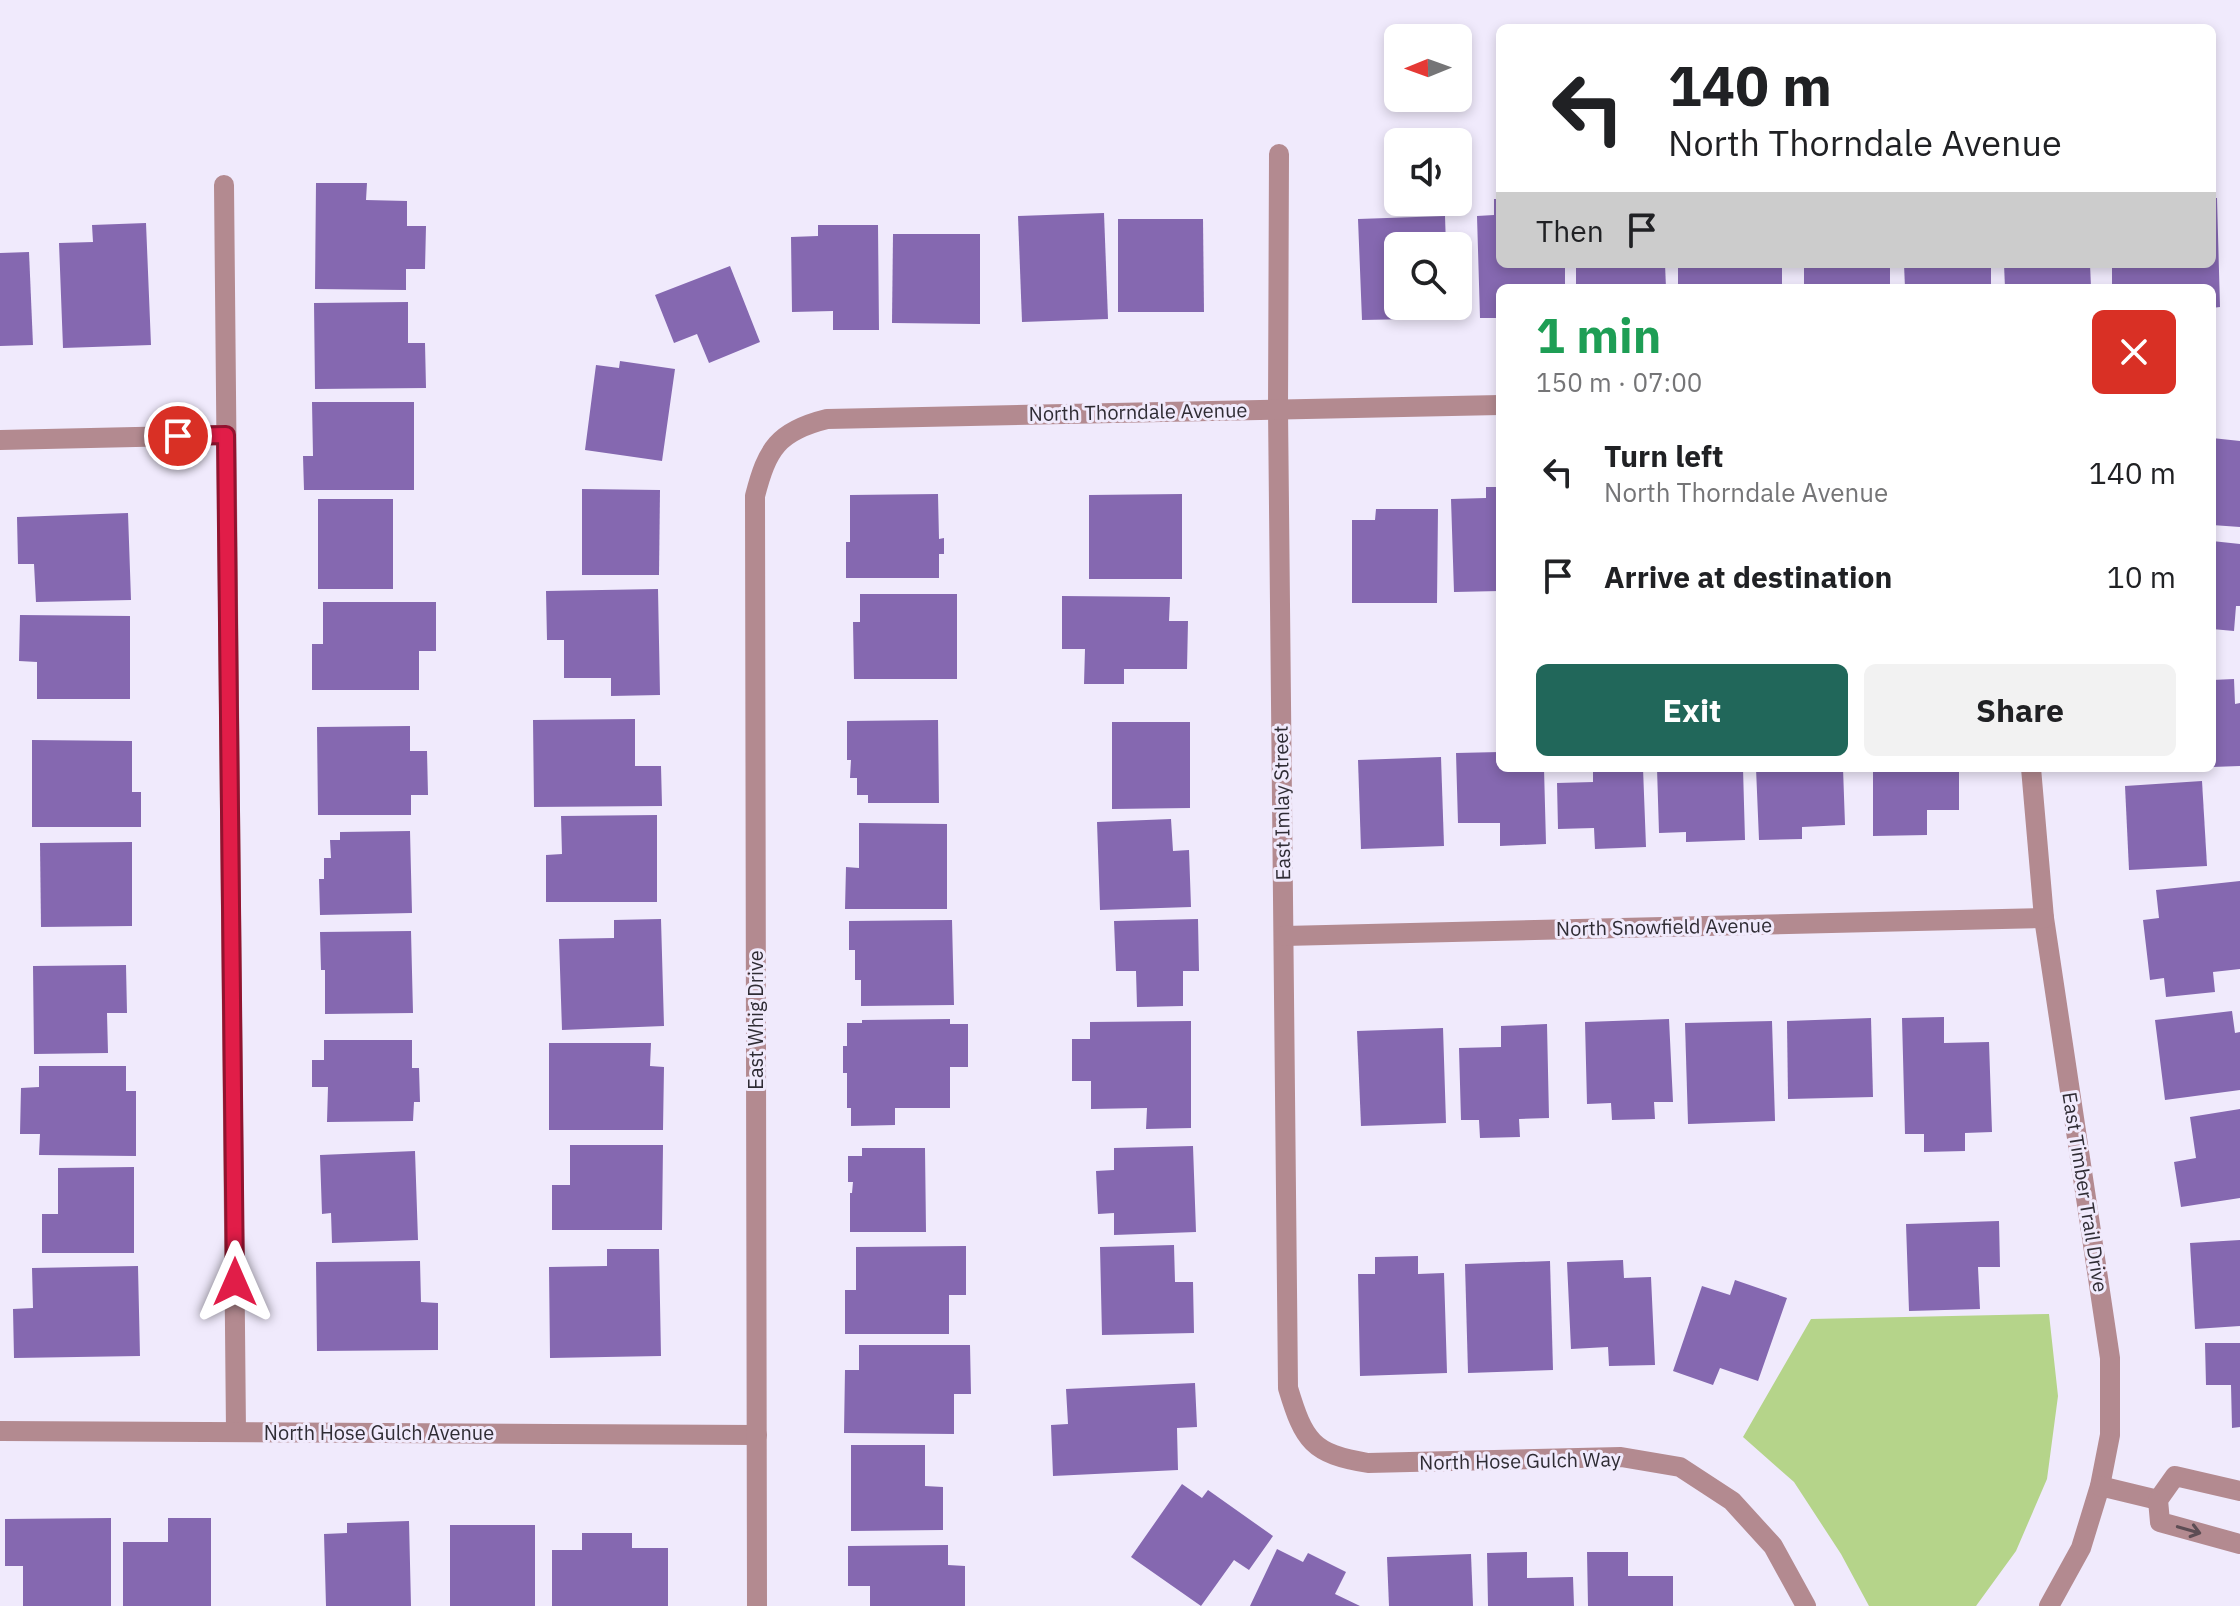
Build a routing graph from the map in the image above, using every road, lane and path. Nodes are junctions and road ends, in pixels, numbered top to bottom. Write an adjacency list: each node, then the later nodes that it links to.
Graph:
1 (1279, 154): 4 (street, East Imlay Street)
2 (224, 185): 5 (street)
3 (1496, 405): 4 (street, North Thorndale Avenue)
4 (1278, 409): 7 (street, North Thorndale Avenue); 10 (street, East Imlay Street)
5 (226, 435): 6 (street); 12 (street)
6 (0, 440)
7 (780, 440): 13 (street, East Whig Drive)
8 (2031, 772): 9 (street, East Timber Trail Drive)
9 (2044, 918): 10 (street, North Snowfield Avenue); 15 (street, East Timber Trail Drive)
10 (1284, 936): 14 (street, East Imlay Street)
11 (0, 1431): 12 (street, North Hose Gulch Avenue)
12 (236, 1432): 13 (street, North Hose Gulch Avenue)
13 (757, 1435): 19 (street, East Whig Drive)
14 (1315, 1446): 20 (street, North Hose Gulch Way)
15 (2100, 1486): 17 (street); 21 (street, East Timber Trail Drive)
16 (2240, 1491): 17 (street)
17 (2158, 1500): 18 (street, one-way to 18)
18 (2240, 1544)
19 (757, 1606)
20 (1806, 1606)
21 (2049, 1606)

